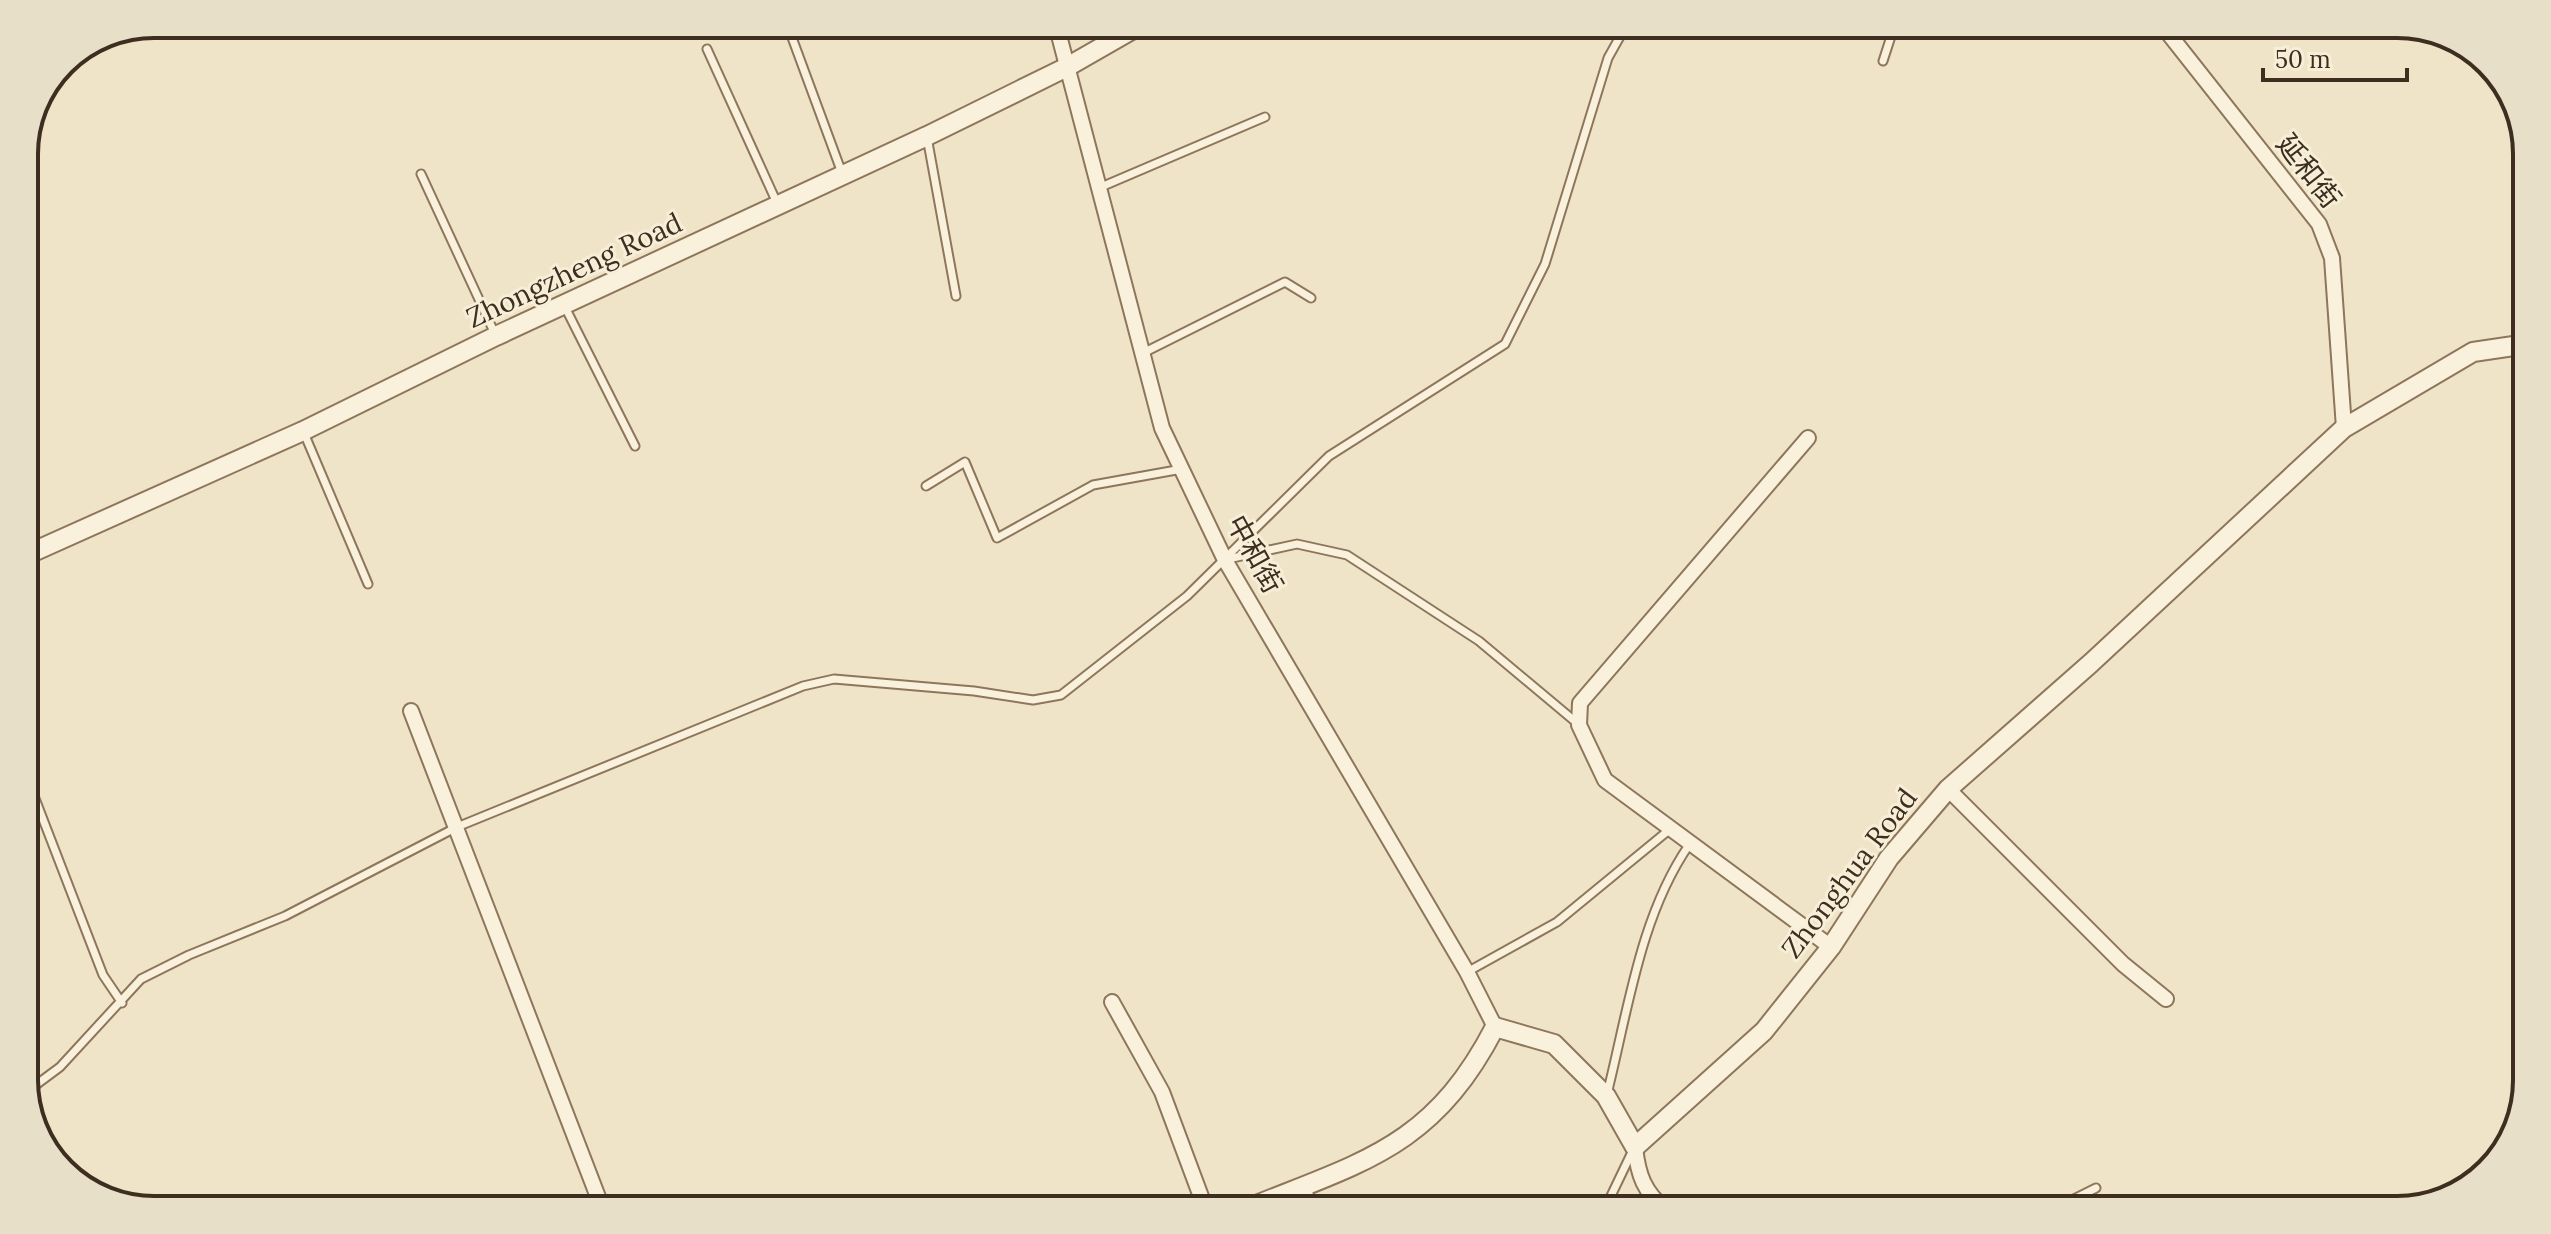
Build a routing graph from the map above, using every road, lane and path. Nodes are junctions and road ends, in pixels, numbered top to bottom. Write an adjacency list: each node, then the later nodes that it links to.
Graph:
1 (792, 38): 13 (lane)
2 (1060, 38): 9 (street, 中和街)
3 (1118, 38): 9 (street, Zhongzheng Road)
4 (1619, 38): 29 (lane)
5 (1890, 38): 8 (lane)
6 (2172, 38): 22 (street, 延和街)
7 (707, 49): 15 (lane)
8 (1883, 61)
9 (1067, 67): 11 (street, Zhongzheng Road); 14 (street, 中和街)
10 (1265, 117): 14 (lane)
11 (927, 136): 13 (street, Zhongzheng Road); 16 (lane)
12 (421, 174): 19 (lane)
13 (843, 175): 15 (street, Zhongzheng Road)
14 (1101, 187): 21 (street, 中和街)
15 (778, 205): 18 (street, Zhongzheng Road)
16 (956, 296)
17 (1311, 298): 21 (lane)
18 (564, 305): 19 (street, Zhongzheng Road); 25 (lane)
19 (496, 336): 23 (street, Zhongzheng Road)
20 (2513, 346): 22 (street, Zhonghua Road)
21 (1143, 353): 26 (street, 中和街)
22 (2344, 428): 33 (street, Zhonghua Road)
23 (303, 431): 28 (street, Zhongzheng Road); 30 (lane)
24 (1808, 438): 32 (street)
25 (635, 446)
26 (1182, 469): 27 (lane); 29 (street, 中和街)
27 (926, 486)
28 (38, 550)
29 (1225, 560): 32 (lane); 35 (lane); 39 (street, 中和街)
30 (368, 584)
31 (411, 711): 35 (street)
32 (1579, 725): 36 (street)
33 (1948, 789): 38 (street, Zhonghua Road); 40 (street)
34 (38, 806): 42 (lane)
35 (457, 827): 42 (lane); 49 (street)
36 (1669, 830): 37 (street); 39 (lane)
37 (1689, 845): 38 (street); 45 (lane)
38 (1831, 947): 46 (street, Zhonghua Road)
39 (1467, 972): 43 (street, 中和街)
40 (2166, 999)
41 (1112, 1002): 50 (street)
42 (122, 1003): 44 (lane)
43 (1495, 1027): 45 (street); 47 (street)
44 (38, 1083)
45 (1606, 1096): 46 (street)
46 (1635, 1147): 53 (lane); 54 (street)
47 (1307, 1187): 51 (street); 52 (lane)
48 (2096, 1188): 55 (lane)
49 (598, 1196)
50 (1201, 1196)
51 (1282, 1196)
52 (1310, 1196)
53 (1611, 1196)
54 (1650, 1196)
55 (2080, 1196)

